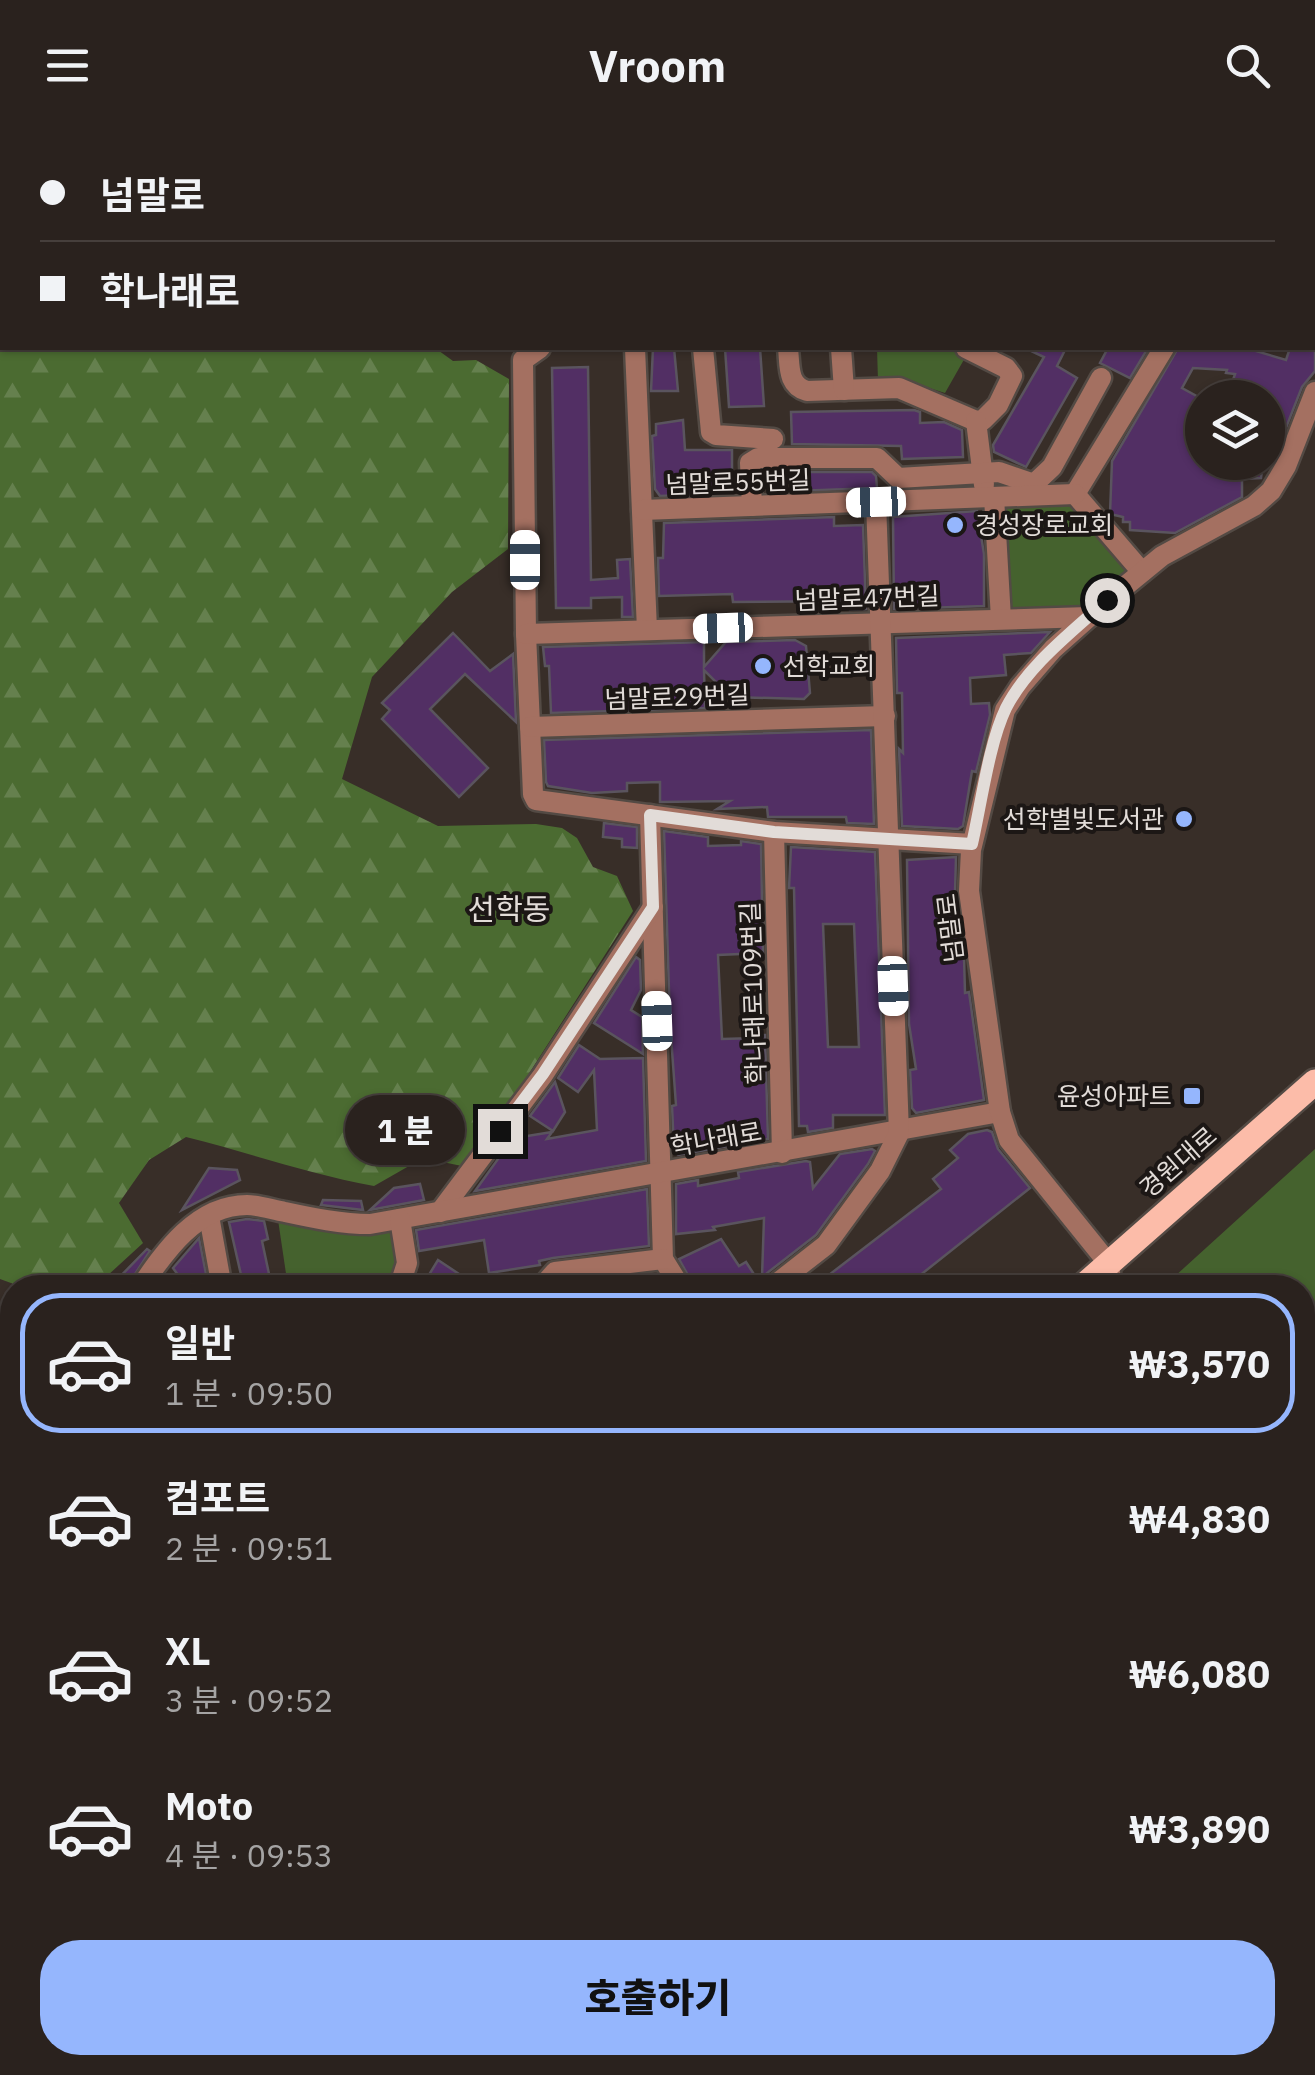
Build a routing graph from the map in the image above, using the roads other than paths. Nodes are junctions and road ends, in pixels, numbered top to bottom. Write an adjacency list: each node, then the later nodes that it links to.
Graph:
1 (636, 350): 18 (street)
2 (703, 350): 12 (street)
3 (788, 350): 9 (street)
4 (841, 350): 9 (street)
5 (970, 350): 11 (street)
6 (1163, 350): 14 (street)
7 (532, 354): 24 (street)
8 (1101, 378): 13 (street)
9 (844, 390): 11 (street)
10 (1315, 392): 19 (street, 넘말로)
11 (976, 420): 13 (street)
12 (773, 439)
13 (982, 472): 15 (street); 17 (street)
14 (1075, 494): 15 (street, 넘말로55번길); 19 (street)
15 (989, 497): 16 (street, 넘말로55번길); 21 (street)
16 (876, 502): 17 (street, 넘말로55번길); 22 (street)
17 (752, 506): 18 (street, 넘말로55번길)
18 (642, 510): 23 (street)
19 (1142, 572): 20 (street, 넘말로)
20 (1089, 617): 21 (street, 넘말로47번길); 30 (street, 넘말로)
21 (1000, 620): 22 (street, 넘말로47번길)
22 (882, 623): 23 (street, 넘말로47번길); 25 (street)
23 (647, 630): 24 (street, 넘말로47번길)
24 (526, 634): 26 (street)
25 (885, 716): 26 (street, 넘말로29번길); 29 (street)
26 (530, 727): 27 (street)
27 (650, 815): 28 (street); 31 (street)
28 (774, 832): 29 (street); 35 (street, 학나래로109번길)
29 (888, 839): 30 (street); 34 (street)
30 (972, 844): 33 (street, 넘말로)
31 (653, 907): 36 (street); 37 (street)
32 (1313, 1087): 48 (main road, 경원대로)
33 (1000, 1112): 34 (street, 학나래로); 47 (street, 넘말로)
34 (899, 1132): 35 (street, 학나래로); 46 (street)
35 (782, 1153): 36 (street, 학나래로)
36 (662, 1174): 37 (street, 학나래로); 40 (street)
37 (440, 1212): 39 (street, 학나래로)
38 (210, 1216): 39 (street, 학나래로); 41 (street, 학나래로); 42 (street)
39 (400, 1219): 43 (street)
40 (663, 1259): 44 (street); 45 (street)
41 (149, 1275)
42 (220, 1275)
43 (404, 1275)
44 (552, 1275)
45 (673, 1275)
46 (787, 1275)
47 (1109, 1275)
48 (1111, 1275)

